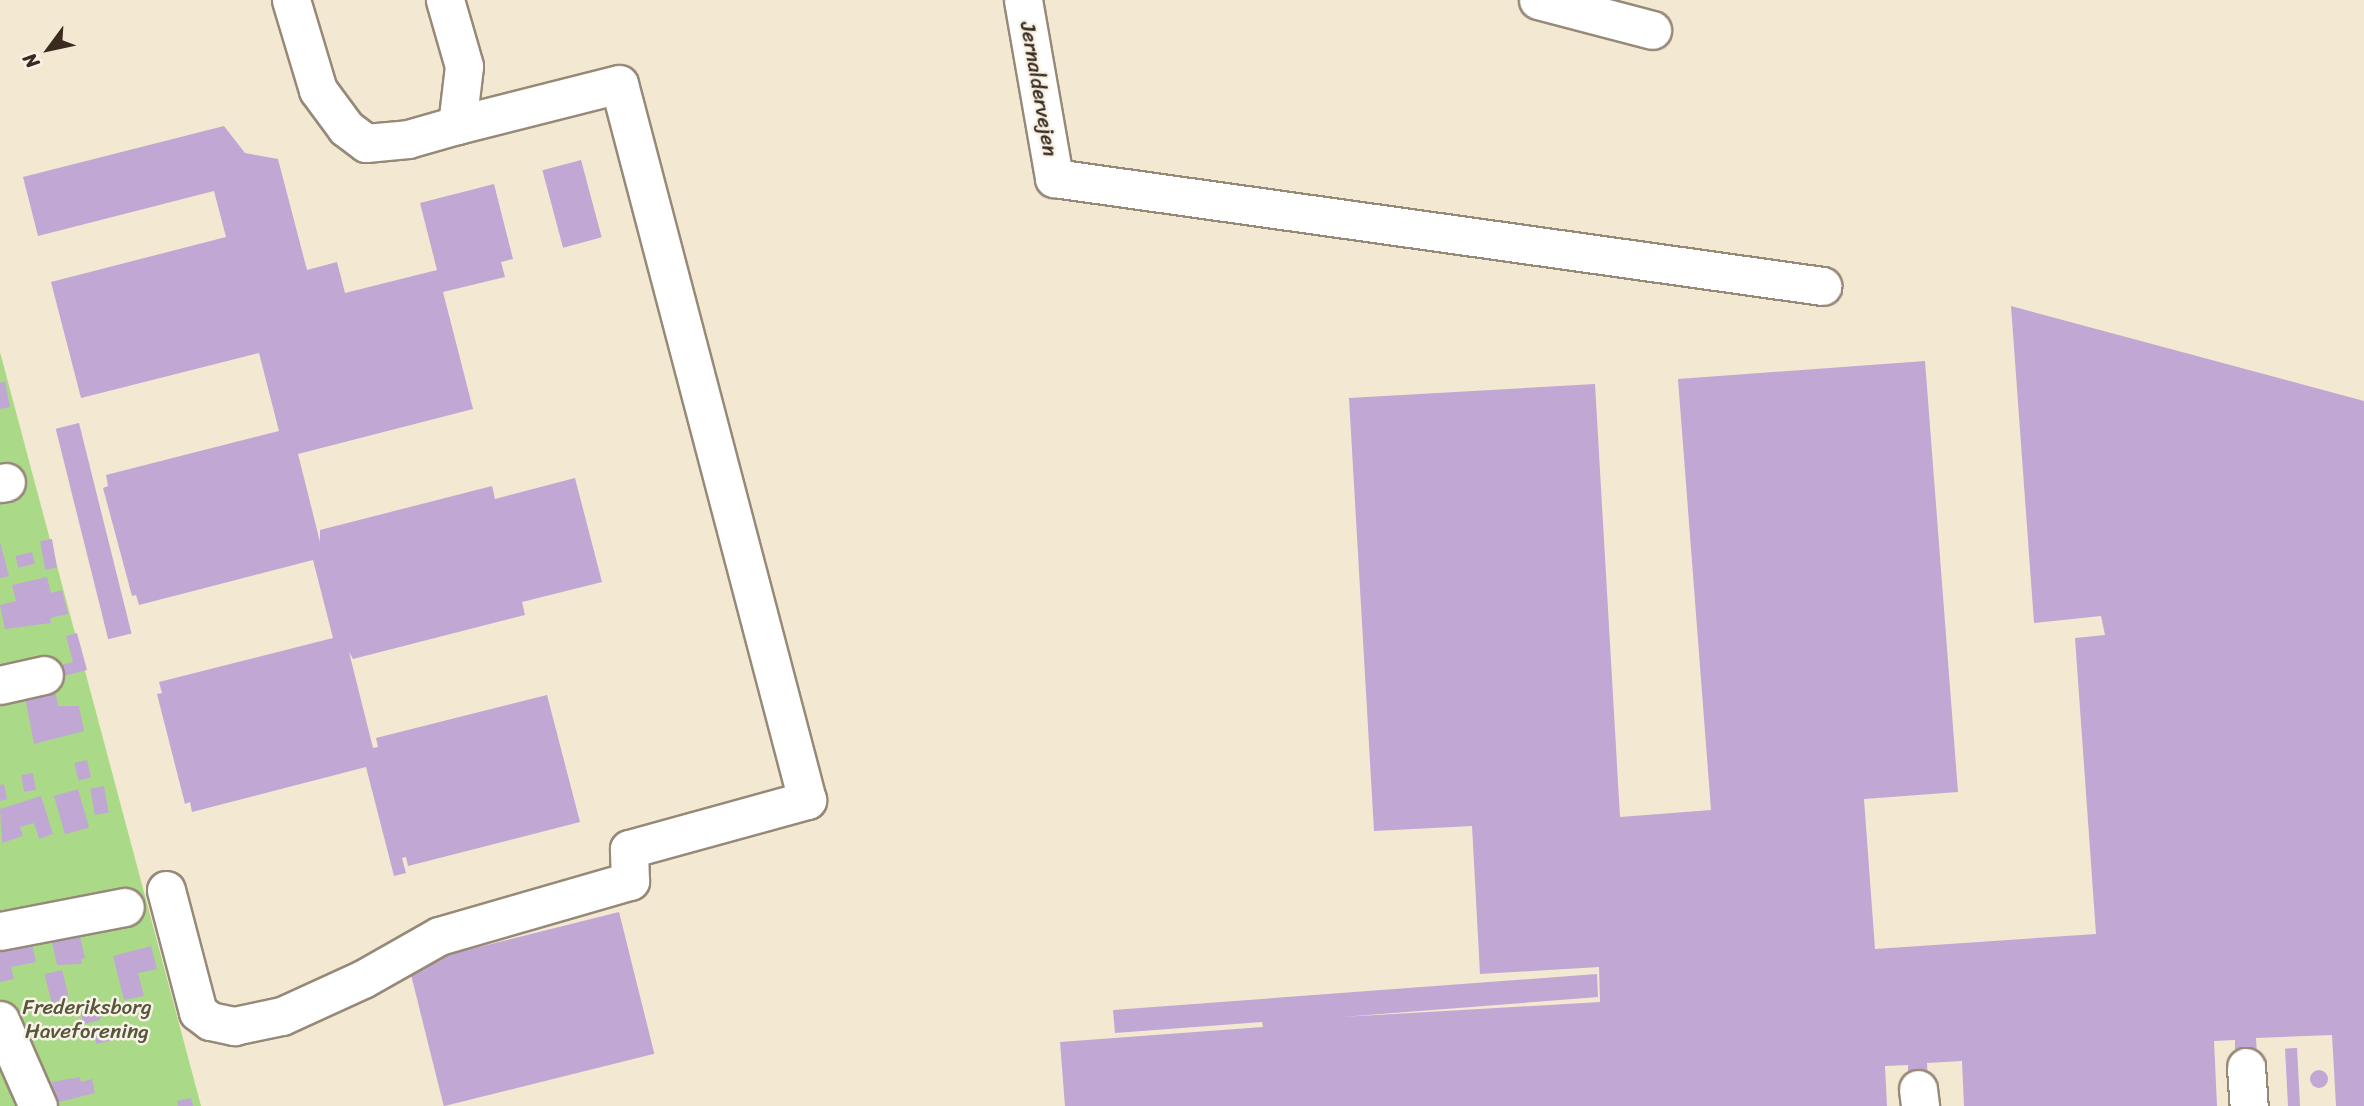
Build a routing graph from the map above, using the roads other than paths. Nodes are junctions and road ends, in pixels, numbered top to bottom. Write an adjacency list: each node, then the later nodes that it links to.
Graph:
1 (291, 0): 6 (street)
2 (445, 0): 6 (street)
3 (1023, 0): 7 (street, Jernaldervejen)
4 (1538, 0): 5 (street)
5 (1652, 30)
6 (457, 125): 10 (street)
7 (1822, 286)
8 (44, 675): 9 (street)
9 (0, 685)
10 (166, 890)
11 (125, 907): 12 (street)
12 (0, 931)
13 (0, 1020): 15 (street)
14 (2246, 1066): 16 (street)
15 (38, 1106)
16 (2249, 1106)

